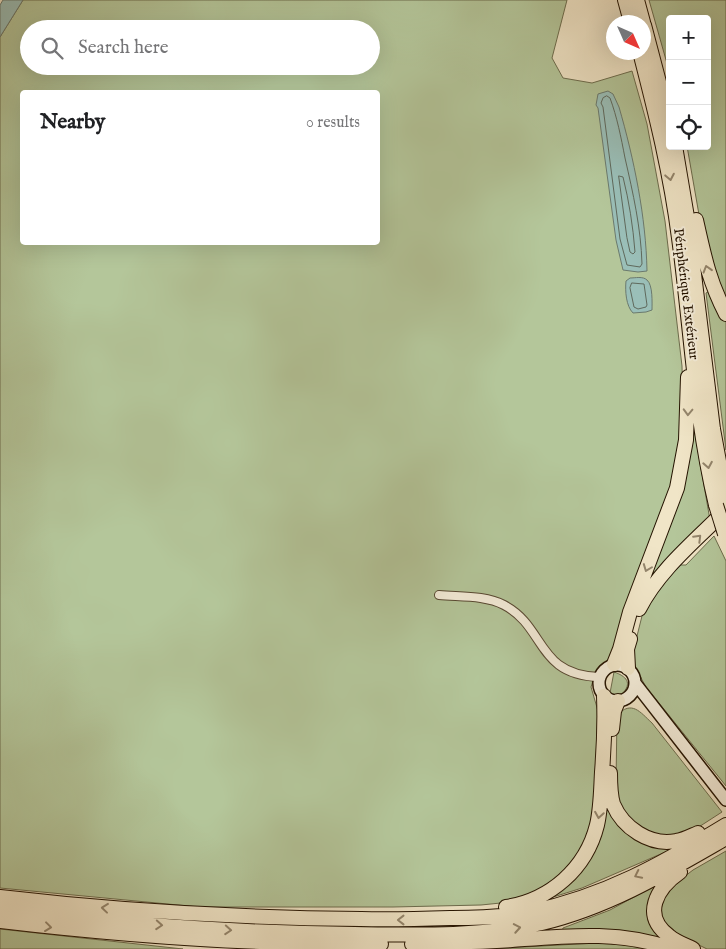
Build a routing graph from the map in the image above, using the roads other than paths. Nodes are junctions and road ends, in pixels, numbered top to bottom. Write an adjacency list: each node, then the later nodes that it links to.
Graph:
1 (625, 0): 3 (highway)
2 (637, 0): 4 (highway)
3 (629, 15)
4 (641, 15)
5 (651, 54): 7 (highway)
6 (642, 60): 10 (highway, Périphérique Extérieur, one-way to 10)
7 (666, 109)
8 (676, 150): 9 (highway)
9 (682, 180): 11 (highway, one-way to 9); 12 (highway)
10 (689, 312): 12 (highway, Périphérique Extérieur, one-way to 12); 15 (highway, one-way to 15)
11 (726, 314)
12 (723, 502): 13 (highway, Périphérique Extérieur, bridge); 16 (highway, one-way to 12)
13 (726, 535)
14 (439, 595): 17 (street)
15 (614, 664): 16 (main road); 17 (main road)
16 (628, 668): 18 (main road)
17 (599, 677): 19 (main road)
18 (635, 683): 20 (main road); 21 (main road)
19 (604, 696): 20 (main road); 29 (highway, one-way to 29)
20 (624, 699): 21 (main road); 23 (highway)
21 (659, 715): 22 (main road)
22 (725, 799)
23 (726, 820)
24 (726, 825): 29 (highway, one-way to 29)
25 (726, 838): 28 (highway, one-way to 25)
26 (726, 842): 32 (highway)
27 (0, 897): 29 (highway, one-way to 27)
28 (0, 910)
29 (450, 918)
30 (0, 921): 31 (highway, one-way to 31)
31 (672, 949)
32 (693, 949)

